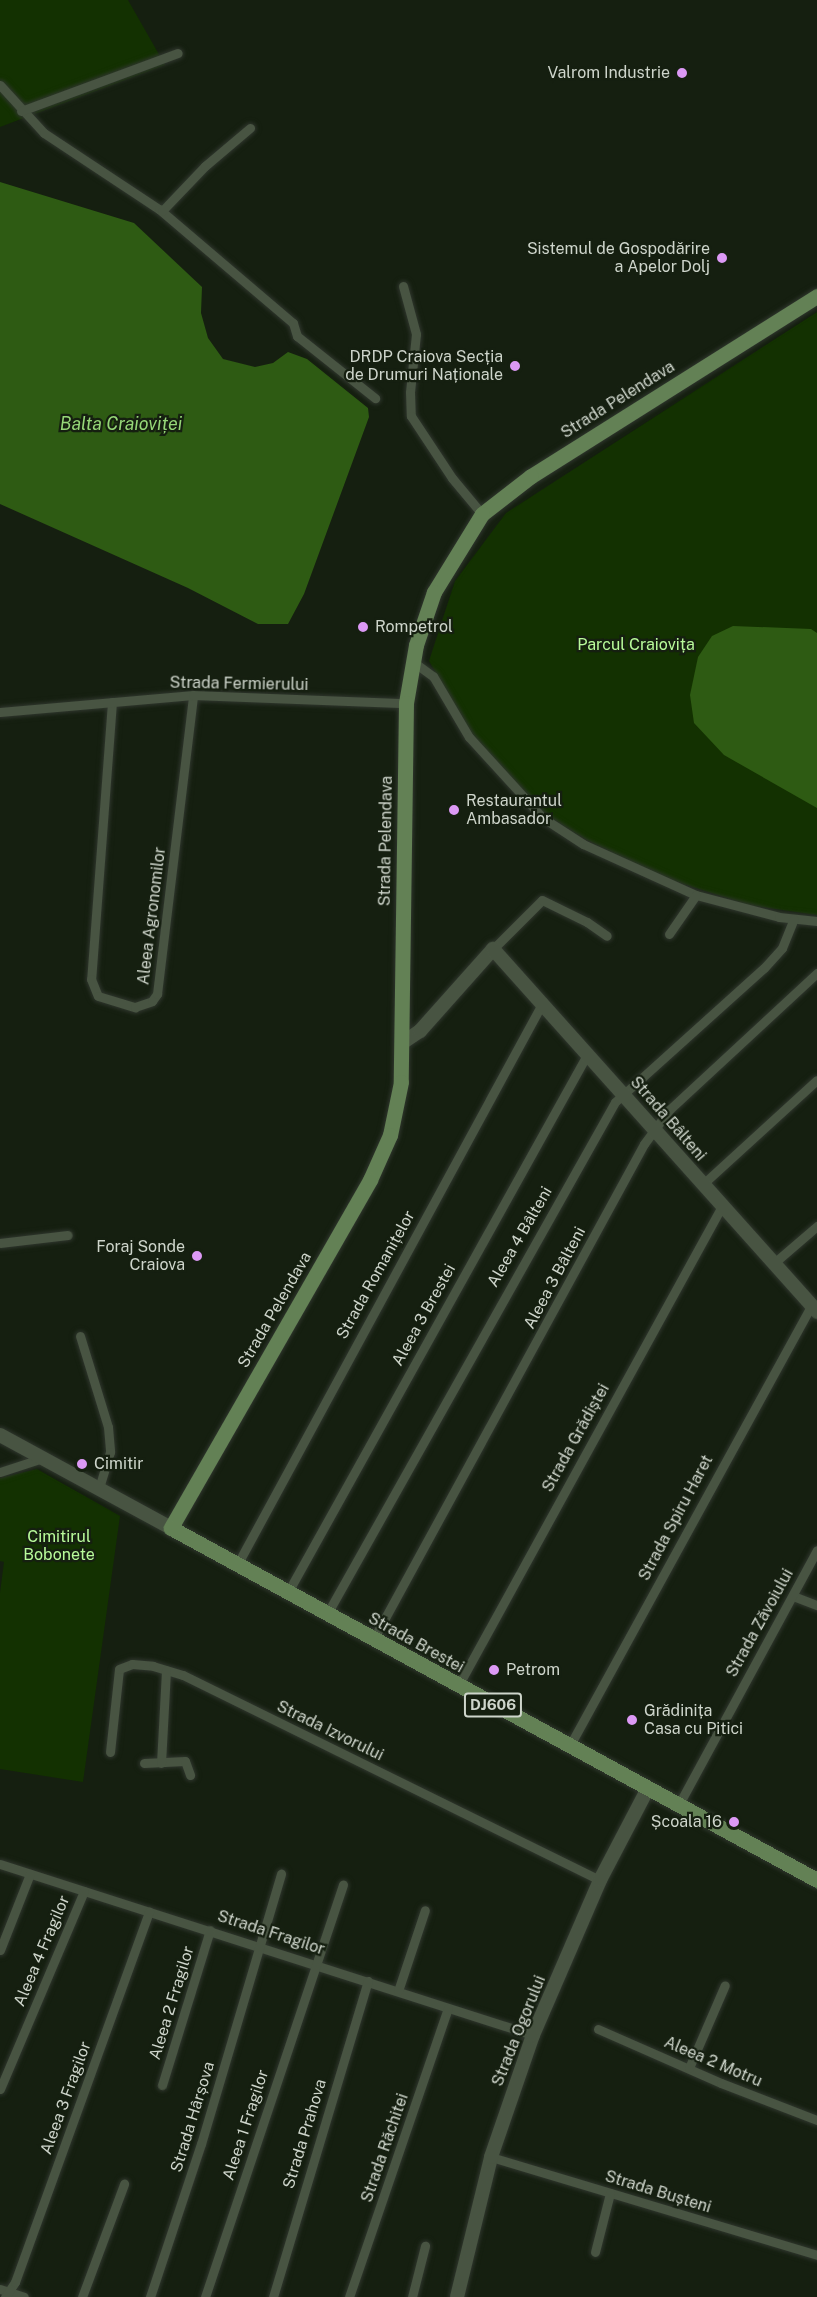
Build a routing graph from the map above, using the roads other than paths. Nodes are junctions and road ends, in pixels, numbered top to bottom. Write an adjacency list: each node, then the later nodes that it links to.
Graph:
1 (178, 53): 3 (street)
2 (0, 85): 3 (street)
3 (21, 111): 5 (street)
4 (250, 128): 5 (street)
5 (162, 211): 8 (street)
6 (403, 286): 9 (street)
7 (817, 296): 9 (main road, Strada Pelendava)
8 (375, 398)
9 (482, 514): 10 (main road, Strada Pelendava)
10 (412, 661): 13 (main road, Strada Pelendava); 15 (street)
11 (193, 695): 12 (street, Strada Fermierului); 12 (street, Aleea Agronomilor); 13 (street, Strada Fermierului)
12 (112, 702): 14 (street, Strada Fermierului)
13 (406, 703): 23 (main road, Strada Pelendava)
14 (0, 712)
15 (696, 895): 16 (street); 18 (street)
16 (794, 919): 17 (street); 26 (street, Aleea 4 Bâlteni)
17 (817, 921)
18 (669, 934)
19 (607, 936): 20 (street)
20 (493, 949): 22 (street, Strada Bâlteni); 23 (street)
21 (817, 973): 27 (street, Aleea 3 Bâlteni)
22 (543, 1002): 24 (street, Strada Bâlteni); 42 (street, Strada Romanițelor)
23 (402, 1042): 40 (main road, Strada Pelendava)
24 (588, 1053): 26 (street, Strada Bâlteni); 43 (street, Aleea 3 Brestei)
25 (817, 1080): 28 (street)
26 (624, 1094): 27 (street, Strada Bâlteni); 46 (street, Aleea 4 Bâlteni)
27 (655, 1129): 28 (street, Strada Bâlteni); 47 (street, Aleea 3 Bâlteni)
28 (703, 1184): 29 (street, Strada Bâlteni)
29 (722, 1206): 33 (street, Strada Bâlteni); 49 (street, Strada Grădiștei)
30 (817, 1226): 33 (street)
31 (68, 1235): 32 (street)
32 (0, 1243)
33 (774, 1263): 34 (street, Strada Bâlteni)
34 (814, 1309): 50 (street, Strada Spiru Haret)
35 (80, 1336): 39 (street)
36 (0, 1435): 37 (street, Strada Brestei / DJ606)
37 (43, 1458): 38 (street); 39 (street, Strada Brestei / DJ606)
38 (0, 1472)
39 (99, 1489): 40 (street, Strada Brestei / DJ606)
40 (171, 1528): 42 (main road, Strada Brestei / DJ606)
41 (817, 1550): 44 (street, Strada Zăvoiului)
42 (237, 1564): 43 (main road, Strada Brestei / DJ606)
43 (288, 1592): 46 (main road, Strada Brestei / DJ606)
44 (793, 1596): 45 (street); 56 (street, Strada Zăvoiului)
45 (817, 1605)
46 (327, 1614): 47 (main road, Strada Brestei / DJ606)
47 (373, 1640): 49 (main road, Strada Brestei / DJ606)
48 (166, 1671): 51 (street, Strada Izvorului); 53 (street); 60 (street, Strada Izvorului)
49 (458, 1686): 50 (main road, Strada Brestei / DJ606)
50 (569, 1747): 55 (main road, Strada Brestei / DJ606)
51 (110, 1752)
52 (144, 1763): 53 (street)
53 (161, 1763): 54 (street)
54 (190, 1776)
55 (647, 1790): 56 (main road, Strada Brestei / DJ606); 60 (street, Strada Ogorului)
56 (678, 1806): 61 (main road, Strada Brestei / DJ606)
57 (0, 1864): 58 (street, Strada Fragilor)
58 (30, 1874): 63 (street, Strada Fragilor); 68 (street)
59 (281, 1874): 67 (street, Strada Hârșova)
60 (600, 1880): 75 (street, Strada Ogorului)
61 (817, 1880)
62 (343, 1884): 69 (street, Aleea 1 Fragilor)
63 (84, 1891): 65 (street, Strada Fragilor); 78 (street, Aleea 4 Fragilor)
64 (425, 1910): 72 (street)
65 (149, 1912): 66 (street, Strada Fragilor); 86 (street, Aleea 3 Fragilor)
66 (210, 1930): 67 (street, Strada Fragilor); 77 (street, Aleea 2 Fragilor)
67 (261, 1946): 69 (street, Strada Fragilor); 89 (street, Strada Hârșova)
68 (0, 1950)
69 (316, 1963): 70 (street, Strada Fragilor); 90 (street, Aleea 1 Fragilor)
70 (368, 1981): 72 (street, Strada Fragilor); 91 (street, Strada Prahova)
71 (725, 1985): 76 (street)
72 (398, 1991): 73 (street, Strada Fragilor)
73 (448, 2008): 75 (street, Strada Fragilor); 92 (street, Strada Răchitei)
74 (598, 2029): 76 (street, Aleea 2 Motru)
75 (532, 2035): 80 (street, Strada Ogorului)
76 (689, 2068): 79 (street, Aleea 2 Motru)
77 (162, 2085)
78 (0, 2090)
79 (817, 2120)
80 (491, 2157): 82 (street, Strada Bușteni); 94 (street, Strada Ogorului)
81 (124, 2184): 88 (street)
82 (610, 2193): 84 (street); 85 (street, Strada Bușteni)
83 (425, 2246): 93 (street)
84 (595, 2252)
85 (817, 2255)
86 (4, 2292): 87 (street)
87 (24, 2297)
88 (82, 2297)
89 (150, 2297)
90 (205, 2297)
91 (273, 2297)
92 (349, 2297)
93 (412, 2297)
94 (458, 2297)

